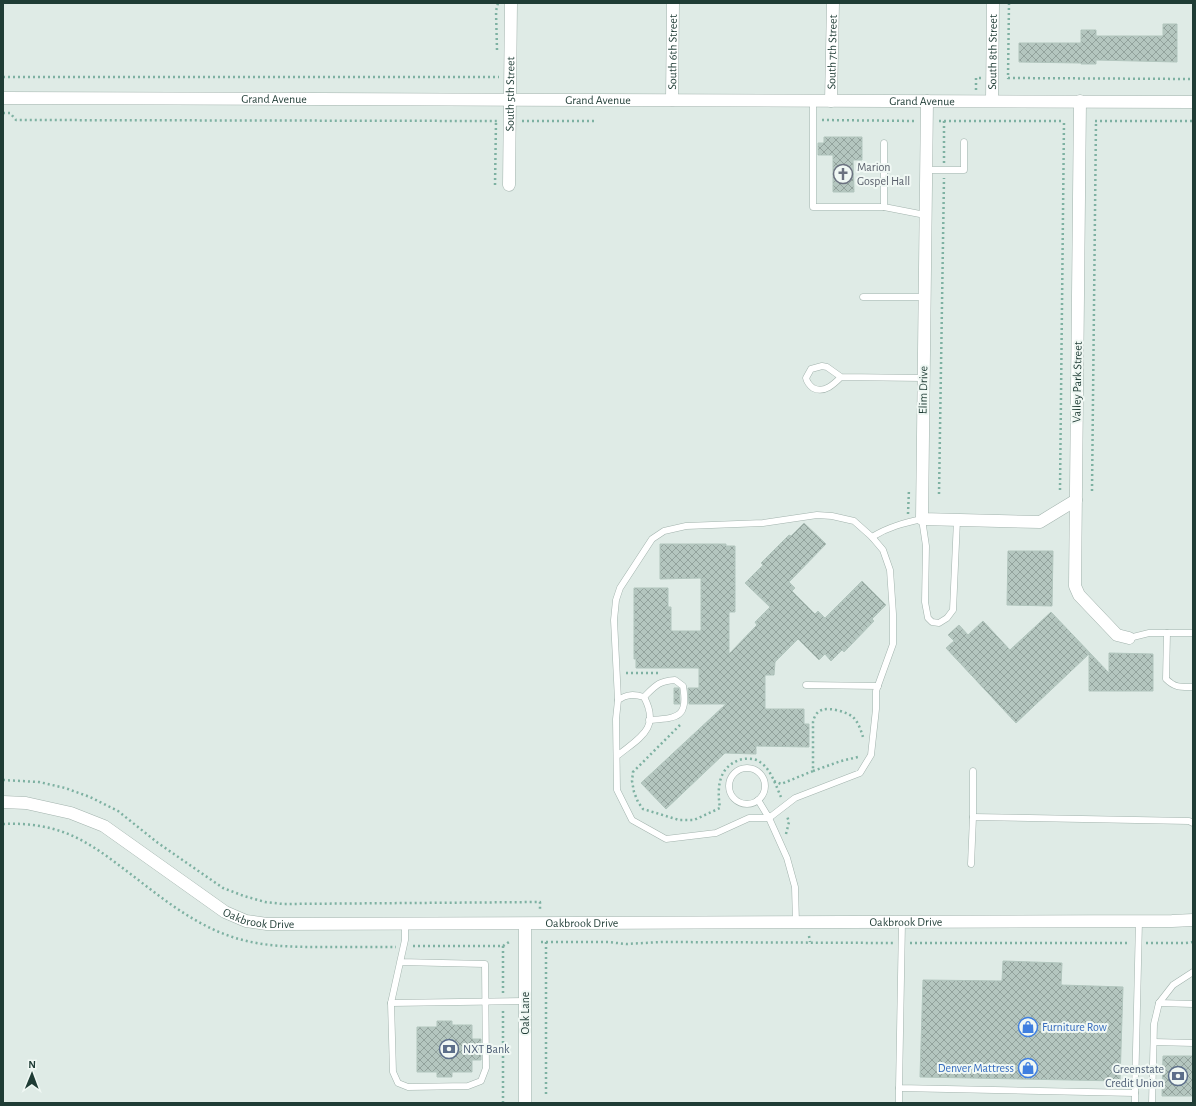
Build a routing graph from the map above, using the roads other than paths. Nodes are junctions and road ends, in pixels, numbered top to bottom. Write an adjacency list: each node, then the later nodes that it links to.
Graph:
1 (510, 3): 6 (street, South 5th Street)
2 (673, 3): 7 (street, South 6th Street)
3 (833, 3): 10 (street, South 7th Street)
4 (993, 3): 8 (street, South 8th Street)
5 (3, 98): 6 (street, Grand Avenue)
6 (510, 99): 7 (street, Grand Avenue); 17 (street, South 5th Street)
7 (672, 100): 9 (street, Grand Avenue)
8 (992, 100): 11 (street, Grand Avenue); 12 (street, Grand Avenue)
9 (813, 101): 10 (street, Grand Avenue); 18 (lane)
10 (831, 101): 11 (street, Grand Avenue)
11 (927, 101): 16 (street, Elim Drive)
12 (1080, 101): 13 (street, Grand Avenue); 24 (street, Valley Park Street)
13 (1193, 102)
14 (964, 142): 16 (lane)
15 (884, 144): 18 (lane)
16 (926, 170): 19 (street, Elim Drive)
17 (509, 185)
18 (884, 207): 19 (lane)
19 (925, 216): 21 (street, Elim Drive)
20 (863, 297): 21 (lane)
21 (924, 297): 23 (street, Elim Drive)
22 (842, 377): 22 (lane); 23 (lane)
23 (923, 378): 25 (street, Elim Drive)
24 (1076, 500): 26 (street); 30 (street, Valley Park Street)
25 (922, 520): 26 (street); 26 (lane); 27 (lane)
26 (957, 520)
27 (872, 537): 32 (lane); 35 (lane)
28 (1167, 633): 29 (lane); 30 (lane); 33 (lane)
29 (1193, 633)
30 (1129, 638)
31 (806, 685): 32 (lane)
32 (878, 686): 42 (lane)
33 (1193, 687)
34 (644, 697): 35 (lane); 36 (lane); 36 (lane)
35 (618, 700): 37 (lane)
36 (649, 720): 37 (lane)
37 (617, 756): 42 (lane)
38 (973, 771): 41 (lane)
39 (758, 800): 39 (lane); 42 (lane)
40 (3, 802): 49 (street, Oakbrook Drive)
41 (973, 817): 43 (lane); 44 (lane)
42 (769, 818): 48 (lane)
43 (1193, 823)
44 (971, 864)
45 (1193, 920): 46 (street, Oakbrook Drive)
46 (1139, 921): 47 (street, Oakbrook Drive); 61 (lane)
47 (902, 922): 48 (street, Oakbrook Drive); 60 (lane)
48 (796, 923): 50 (street, Oakbrook Drive)
49 (405, 924): 50 (street, Oakbrook Drive); 51 (lane)
50 (525, 924): 54 (street, Oak Lane)
51 (400, 962): 53 (lane); 55 (lane)
52 (1193, 972): 56 (lane)
53 (486, 1002): 54 (lane); 55 (lane); 55 (lane)
54 (525, 1002): 62 (street, Oak Lane)
55 (391, 1003)
56 (1159, 1003): 57 (lane); 58 (lane)
57 (1193, 1004)
58 (1154, 1042): 59 (lane); 65 (lane)
59 (1193, 1043)
60 (899, 1088): 61 (lane); 63 (lane)
61 (1135, 1092): 64 (lane)
62 (525, 1103)
63 (898, 1103)
64 (1135, 1103)
65 (1152, 1103)

